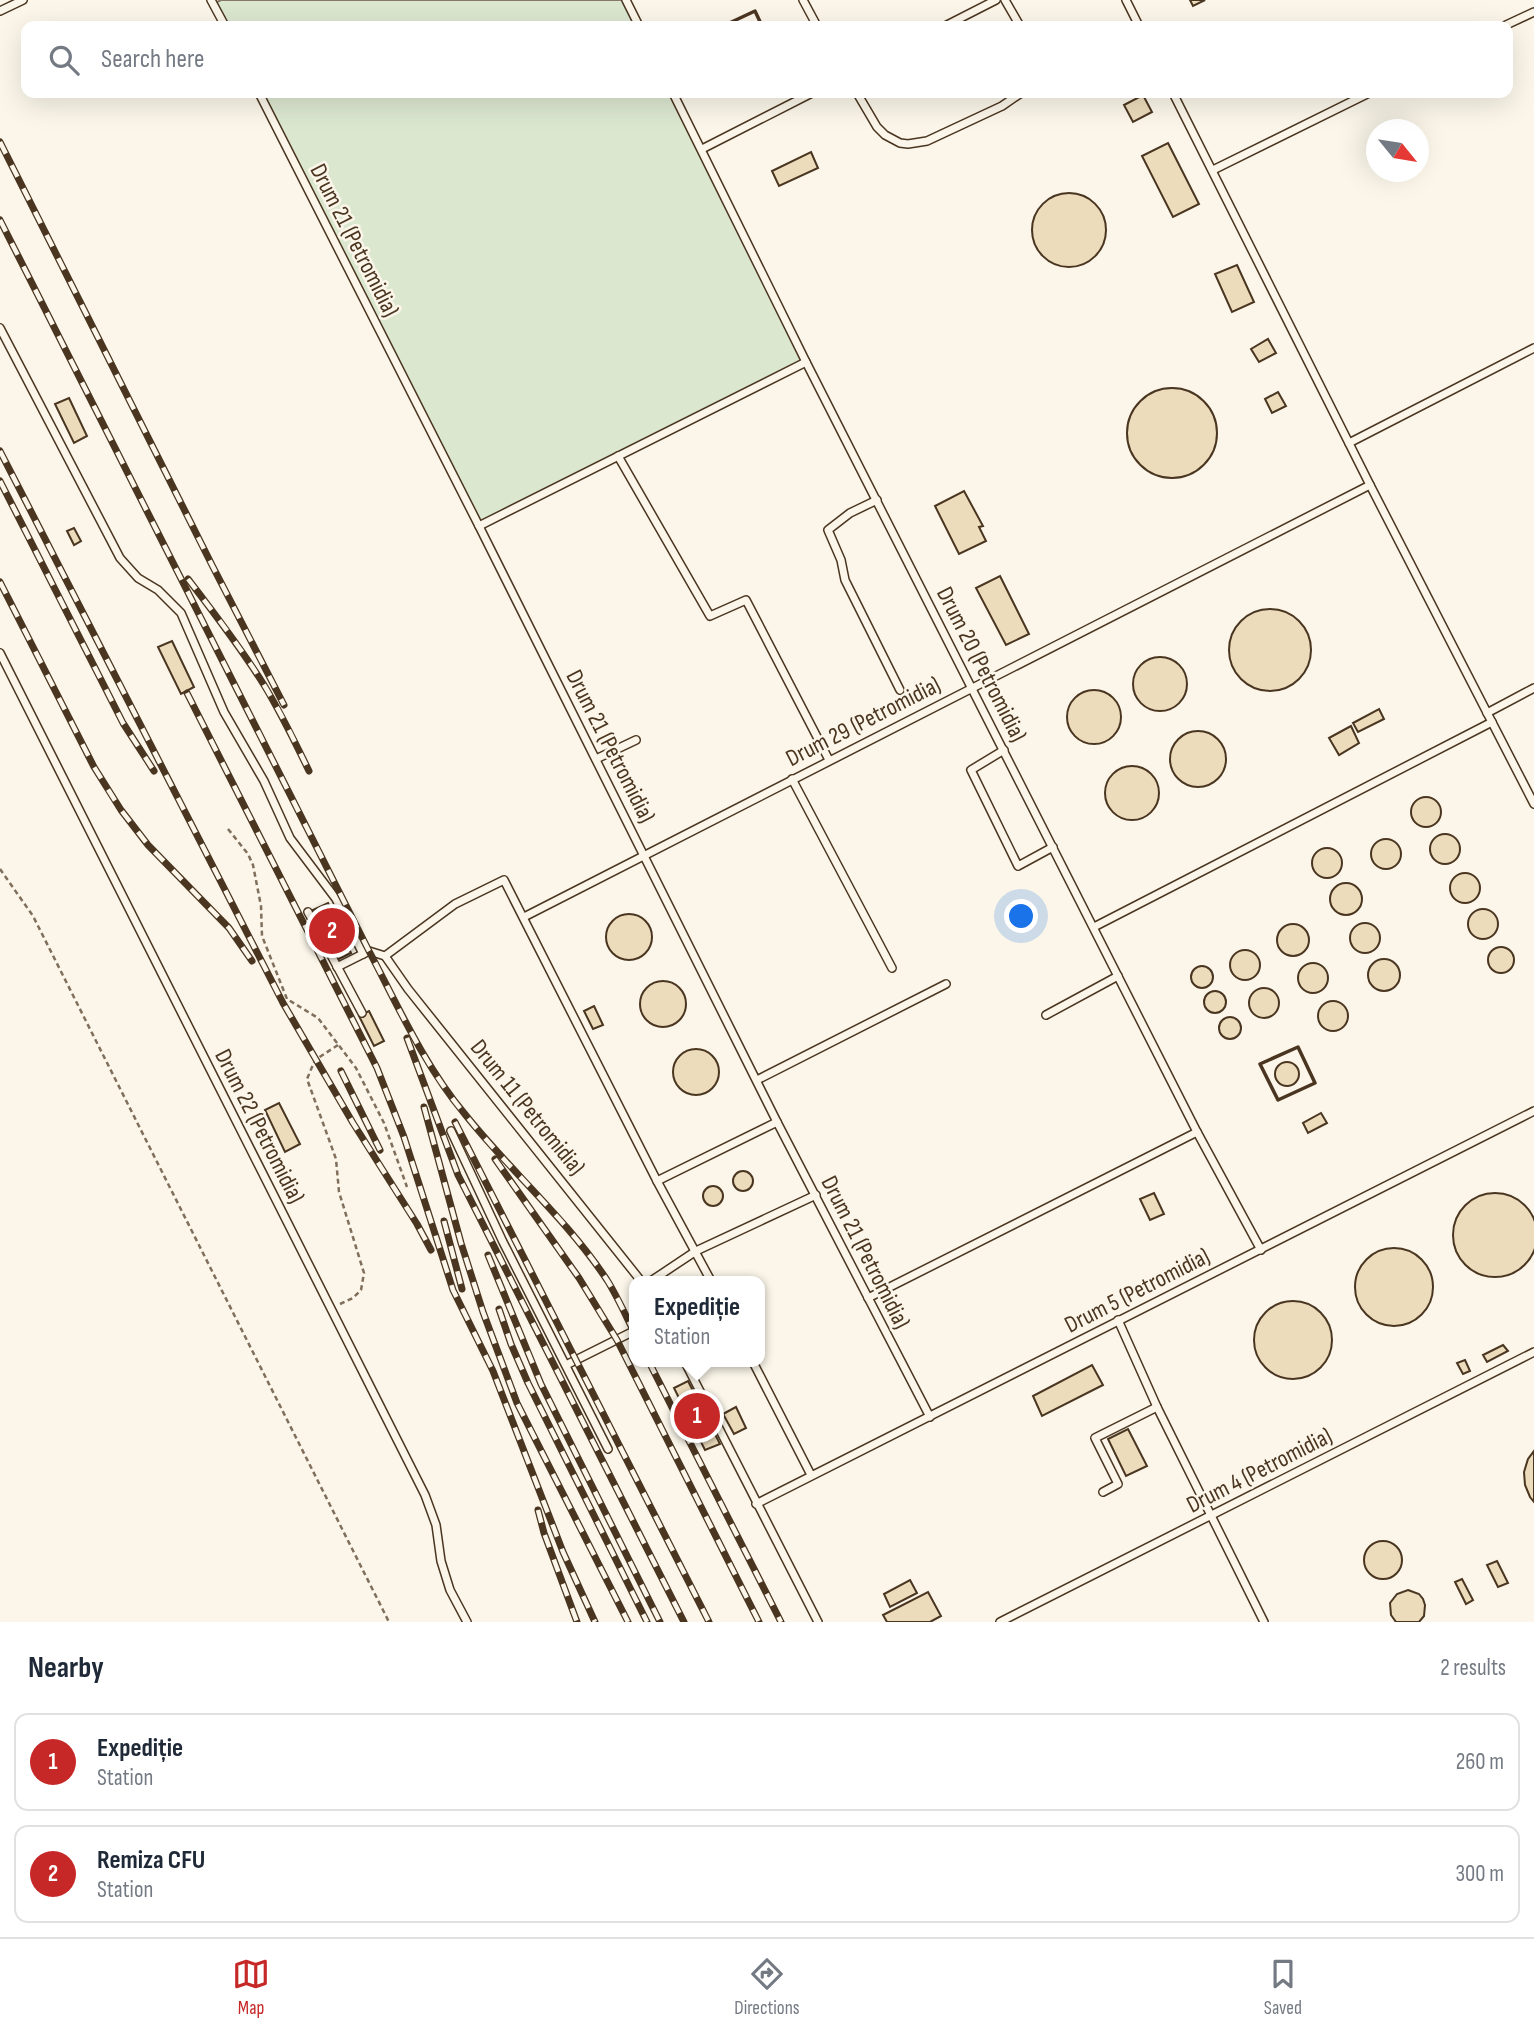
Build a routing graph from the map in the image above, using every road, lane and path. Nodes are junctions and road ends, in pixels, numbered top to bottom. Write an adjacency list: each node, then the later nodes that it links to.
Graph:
1 (23, 0): 8 (lane)
2 (626, 0): 11 (lane)
3 (803, 0): 12 (lane)
4 (994, 0): 13 (lane)
5 (1005, 0): 14 (lane)
6 (1126, 0): 15 (lane)
7 (215, 1): 10 (lane)
8 (0, 11)
9 (1534, 12): 16 (lane)
10 (223, 21)
11 (636, 21)
12 (814, 21)
13 (954, 21)
14 (1017, 21)
15 (1136, 21)
16 (1513, 22)
17 (262, 98): 33 (lane, Drum 21 (Petromidia))
18 (676, 98): 24 (lane, Drum 20 (Petromidia))
19 (802, 98): 24 (lane)
20 (861, 98): 21 (lane)
21 (1014, 98)
22 (1177, 98): 25 (lane)
23 (1359, 98): 25 (lane)
24 (702, 149): 28 (lane, Drum 20 (Petromidia))
25 (1213, 170): 29 (lane)
26 (0, 328): 53 (lane)
27 (1534, 348): 29 (lane)
28 (806, 362): 30 (lane); 32 (lane, Drum 20 (Petromidia))
29 (1349, 443): 31 (lane)
30 (618, 456): 33 (lane); 43 (lane)
31 (1370, 485): 35 (lane, Drum 29 (Petromidia)); 38 (lane)
32 (877, 500): 35 (lane, Drum 20 (Petromidia)); 37 (lane)
33 (479, 526): 42 (lane, Drum 21 (Petromidia))
34 (0, 653): 76 (lane, Drum 22 (Petromidia))
35 (973, 687): 41 (lane, Drum 20 (Petromidia)); 43 (lane, Drum 29 (Petromidia))
36 (1534, 688): 38 (lane)
37 (900, 690)
38 (1487, 713): 39 (lane)
39 (1492, 722): 45 (lane); 52 (lane)
40 (636, 740): 42 (lane)
41 (1004, 750): 47 (lane, Drum 20 (Petromidia)); 47 (lane)
42 (596, 760): 48 (lane, Drum 21 (Petromidia))
43 (829, 760): 44 (lane, Drum 29 (Petromidia))
44 (792, 779): 48 (lane, Drum 29 (Petromidia)); 56 (lane)
45 (1534, 804)
46 (228, 829): 61 (path)
47 (1053, 847): 52 (lane, Drum 20 (Petromidia))
48 (645, 855): 51 (lane, Drum 29 (Petromidia)); 62 (lane, Drum 21 (Petromidia))
49 (0, 869): 90 (path)
50 (308, 912): 55 (lane)
51 (524, 917): 54 (lane); 67 (lane)
52 (1094, 928): 57 (lane, Drum 20 (Petromidia))
53 (363, 954): 54 (lane); 55 (lane)
54 (385, 956): 72 (lane, Drum 11 (Petromidia))
55 (337, 967): 59 (lane)
56 (892, 968)
57 (1118, 976): 60 (lane); 66 (lane, Drum 20 (Petromidia))
58 (946, 984): 62 (lane)
59 (362, 1013)
60 (1046, 1015)
61 (338, 1045): 68 (path); 76 (path)
62 (757, 1080): 64 (lane, Drum 21 (Petromidia))
63 (1534, 1111): 70 (lane, Drum 5 (Petromidia))
64 (777, 1122): 67 (lane); 69 (lane, Drum 21 (Petromidia))
65 (451, 1131): 80 (lane)
66 (1197, 1132): 70 (lane, Drum 20 (Petromidia)); 75 (lane)
67 (657, 1181): 71 (lane)
68 (407, 1186)
69 (816, 1195): 71 (lane); 75 (lane, Drum 21 (Petromidia))
70 (1261, 1250): 77 (lane, Drum 5 (Petromidia))
71 (696, 1251): 73 (lane); 74 (lane)
72 (637, 1276)
73 (658, 1276)
74 (708, 1276)
75 (868, 1298): 84 (lane, Drum 21 (Petromidia))
76 (332, 1308): 91 (lane, Drum 22 (Petromidia))
77 (1118, 1320): 83 (lane); 84 (lane, Drum 5 (Petromidia))
78 (629, 1334): 80 (lane)
79 (1534, 1352): 89 (lane, Drum 4 (Petromidia))
80 (566, 1365): 85 (lane)
81 (688, 1367): 88 (lane)
82 (756, 1367): 86 (lane)
83 (1157, 1407): 87 (lane); 89 (lane)
84 (930, 1417): 86 (lane, Drum 5 (Petromidia))
85 (608, 1449)
86 (811, 1475): 88 (lane, Drum 5 (Petromidia))
87 (1103, 1492)
88 (757, 1504): 92 (lane)
89 (1211, 1516): 93 (lane, Drum 4 (Petromidia)); 94 (lane)
90 (390, 1622)
91 (467, 1622)
92 (818, 1622)
93 (1000, 1622)
94 (1265, 1622)

